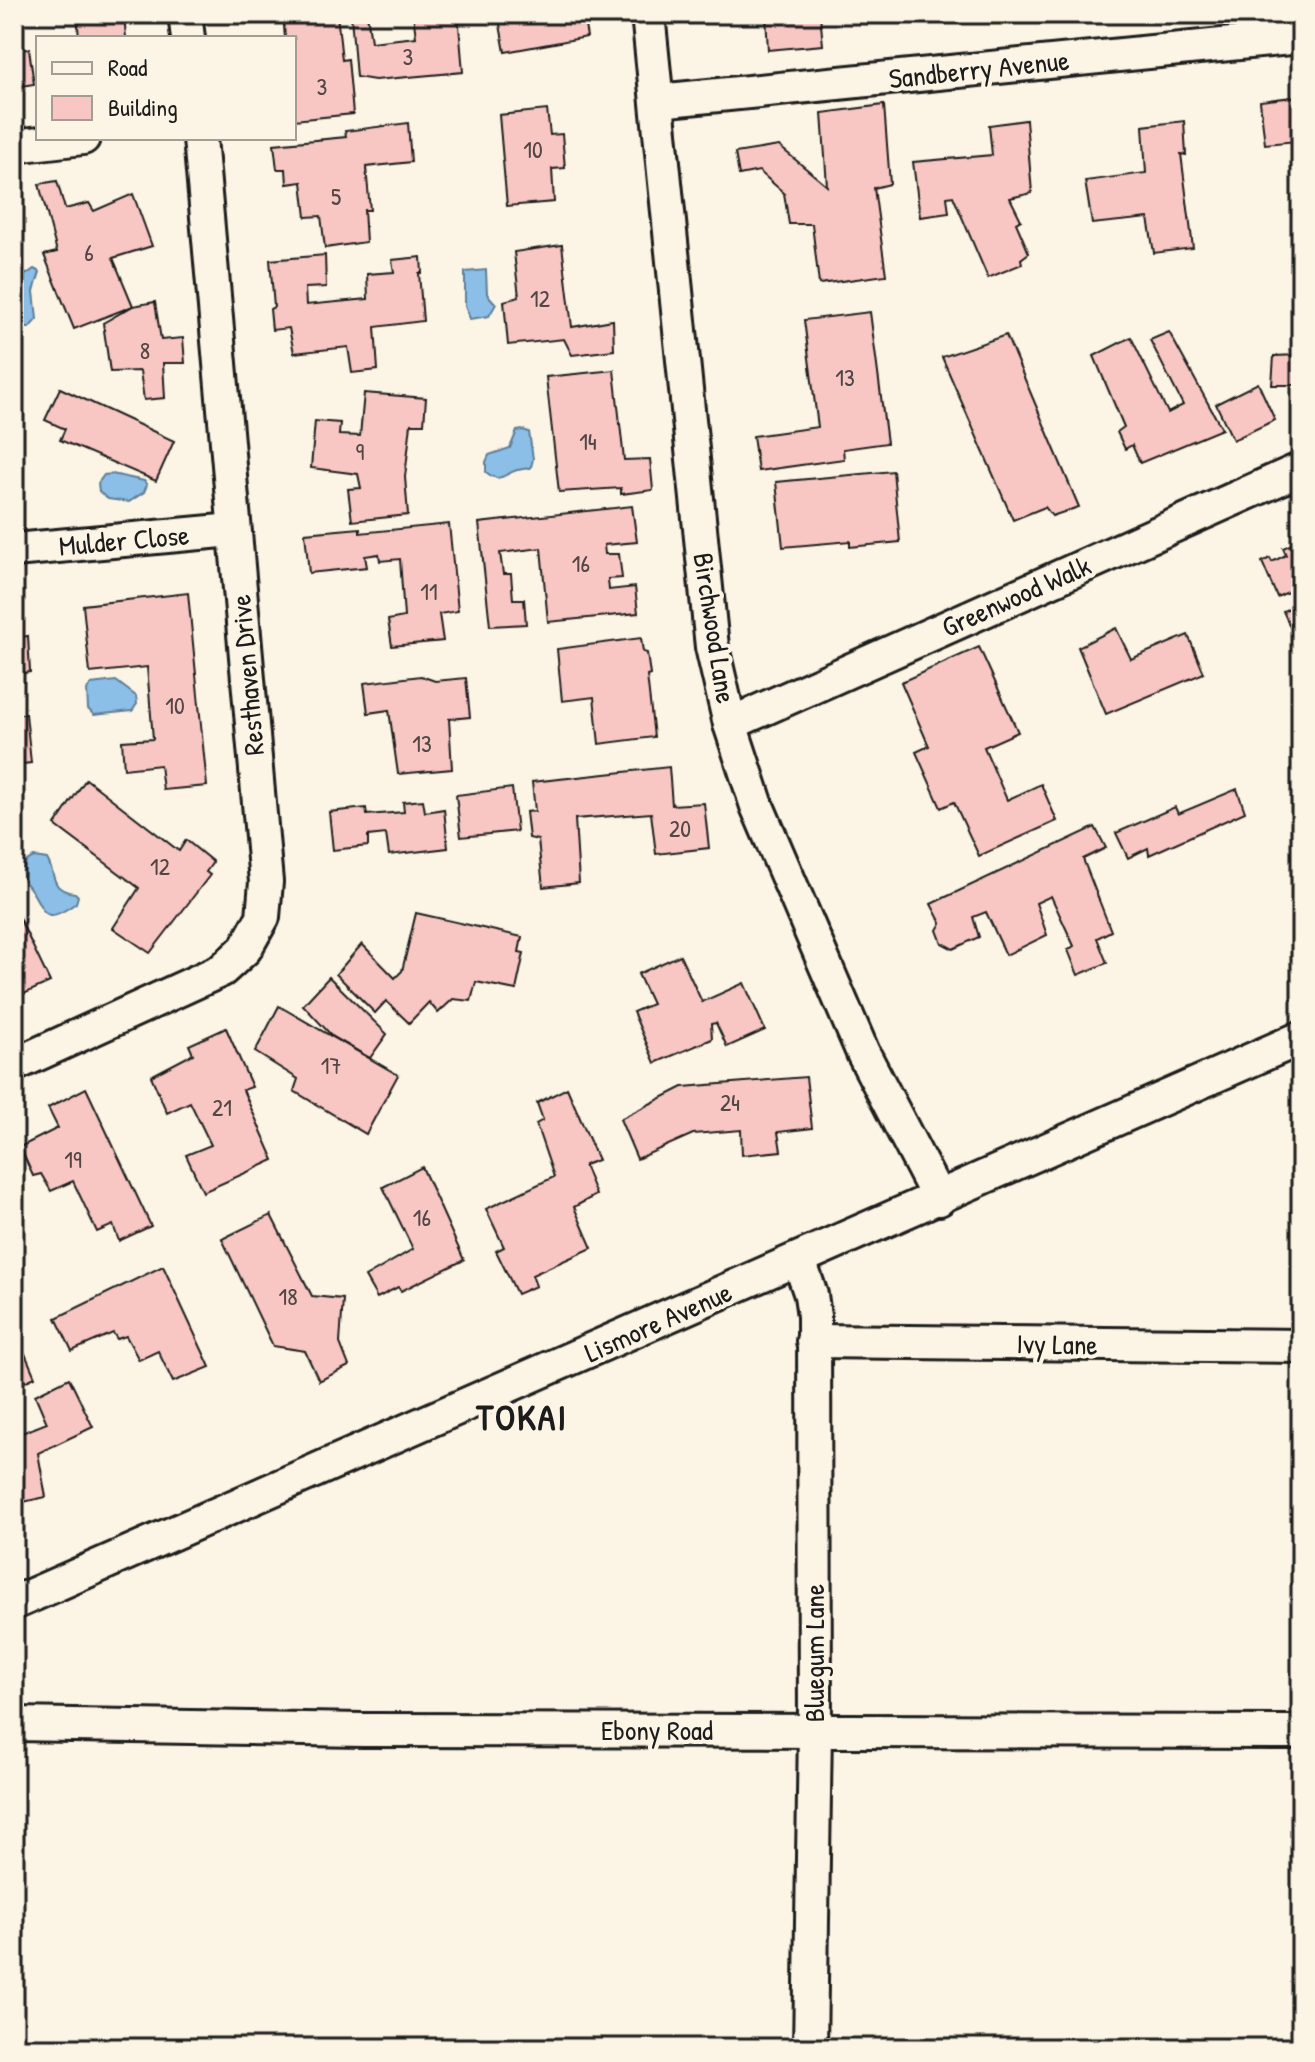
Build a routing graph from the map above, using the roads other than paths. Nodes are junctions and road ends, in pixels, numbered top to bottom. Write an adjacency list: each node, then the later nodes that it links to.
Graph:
1 (185, 14): 3 (street)
2 (648, 14): 5 (street, Birchwood Lane)
3 (188, 36)
4 (1301, 37): 5 (street, Sandberry Avenue)
5 (658, 101): 12 (street, Birchwood Lane)
6 (66, 140): 8 (street)
7 (200, 140): 10 (street, Resthaven Drive)
8 (14, 146)
9 (1301, 469): 12 (street, Greenwood Walk)
10 (233, 530): 11 (street, Mulder Close); 14 (street, Resthaven Drive)
11 (14, 550)
12 (730, 724): 15 (street, Birchwood Lane)
13 (1301, 1038): 15 (street, Lismore Avenue)
14 (14, 1065)
15 (939, 1199): 16 (street, Lismore Avenue)
16 (799, 1260): 17 (street, Bluegum Lane); 19 (street, Lismore Avenue)
17 (813, 1341): 18 (street, Ivy Lane); 21 (street, Bluegum Lane)
18 (1301, 1346)
19 (14, 1603)
20 (14, 1724): 21 (street, Ebony Road)
21 (815, 1730): 22 (street, Ebony Road); 23 (street, Bluegum Lane)
22 (1301, 1732)
23 (810, 2048)

